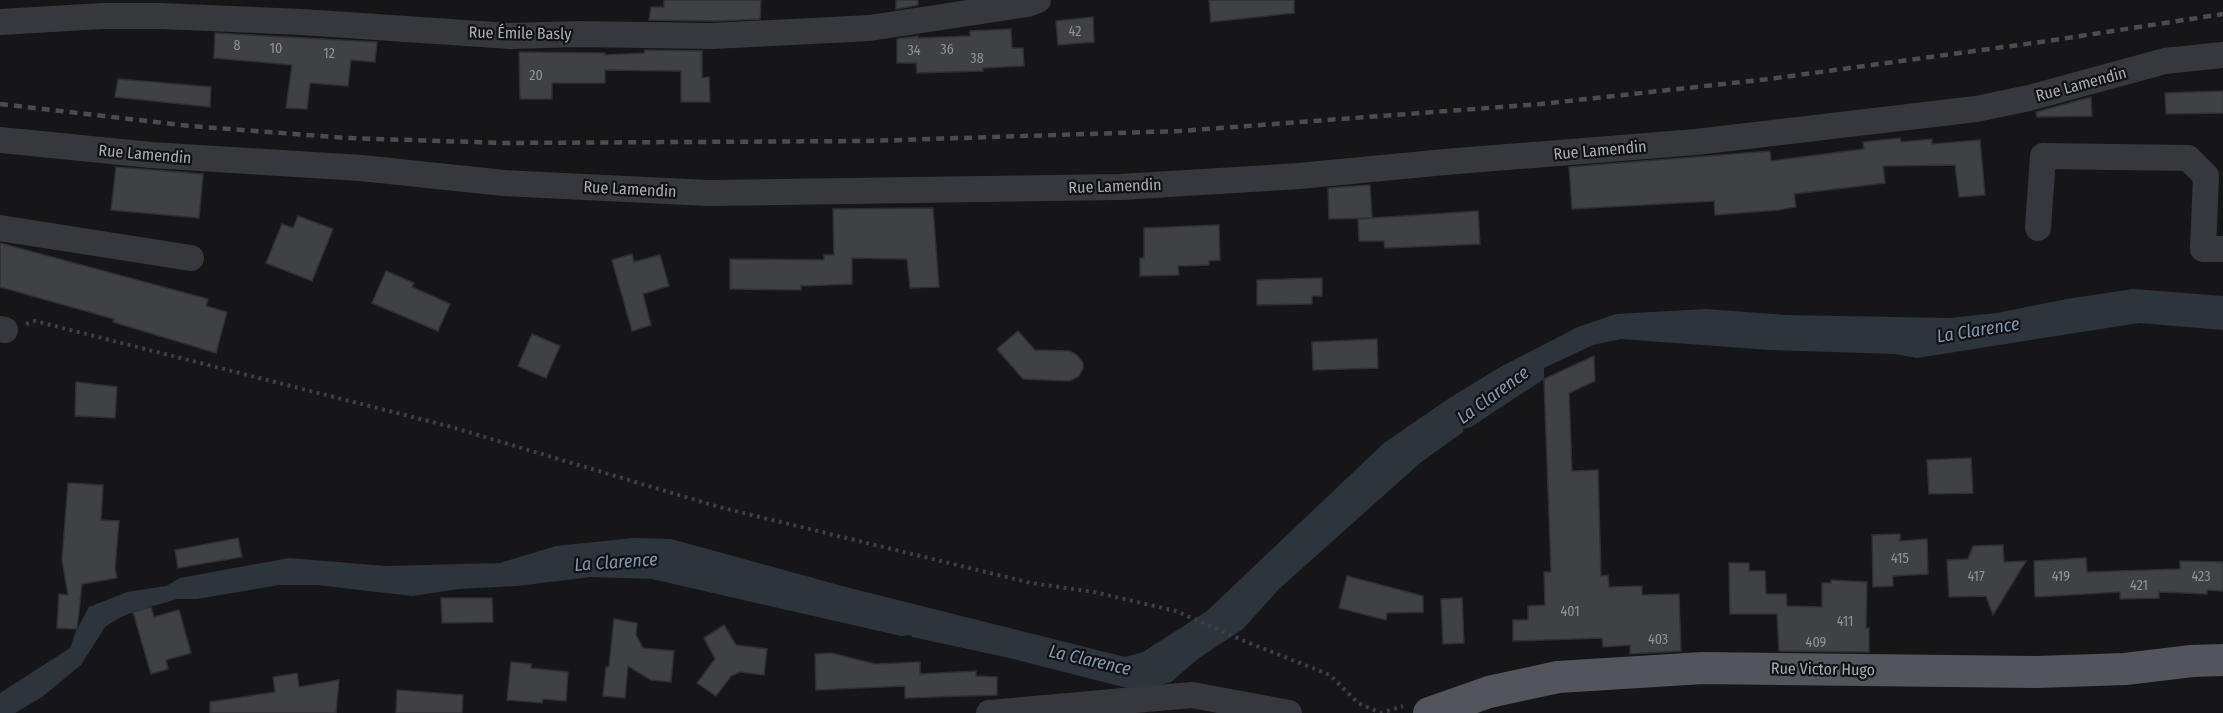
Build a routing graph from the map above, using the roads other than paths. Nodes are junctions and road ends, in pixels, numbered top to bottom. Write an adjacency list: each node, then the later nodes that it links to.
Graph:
1 (1031, 1): 2 (street, Rue Émile Basly)
2 (0, 22)
3 (2223, 55): 4 (street, Rue Lamendin)
4 (0, 140)
5 (0, 228): 8 (street)
6 (2038, 228): 7 (street)
7 (2223, 249)
8 (191, 258)
9 (2223, 660): 10 (main road, Rue Victor Hugo)
10 (1418, 709)
11 (989, 713): 12 (street)
12 (1289, 713)

